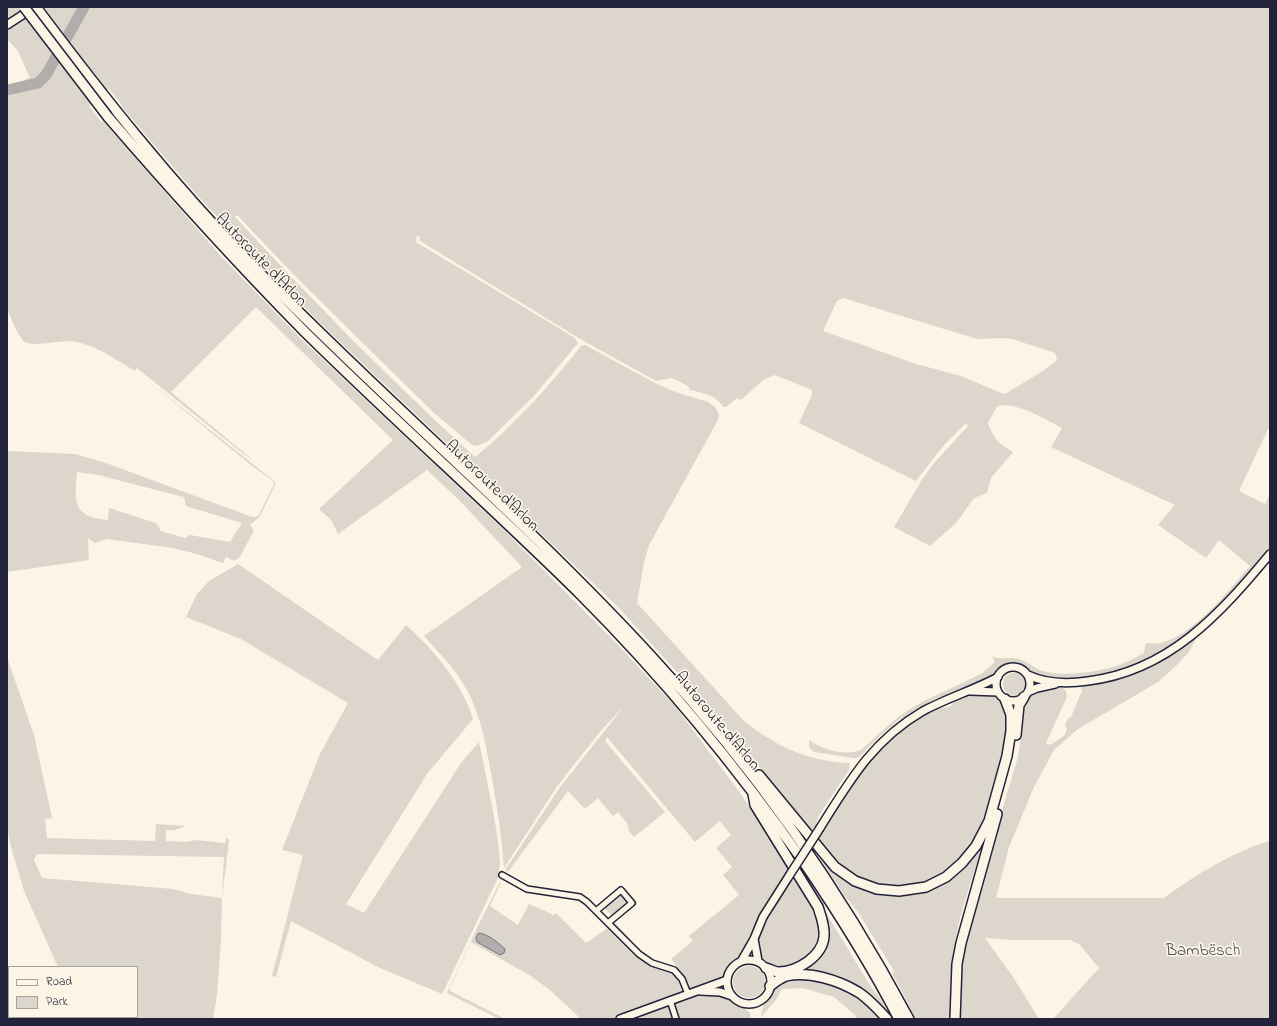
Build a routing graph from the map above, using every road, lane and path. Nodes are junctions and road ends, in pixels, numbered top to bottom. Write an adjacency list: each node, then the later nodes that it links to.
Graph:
1 (24, 7): 12 (highway, Autoroute d'Arlon, bridge)
2 (35, 7): 3 (main road); 11 (highway, Autoroute d'Arlon)
3 (7, 25)
4 (1270, 554): 7 (main road)
5 (1028, 675): 6 (main road); 7 (main road); 10 (main road)
6 (998, 677): 8 (main road); 9 (main road)
7 (1059, 683): 10 (main road)
8 (968, 691): 9 (main road); 16 (main road, bridge)
9 (1001, 695): 10 (main road); 11 (highway)
10 (1026, 695): 31 (highway)
11 (733, 751): 30 (highway, Autoroute d'Arlon)
12 (752, 790): 19 (highway); 29 (highway, Autoroute d'Arlon)
13 (502, 875): 14 (street)
14 (596, 911): 15 (street); 15 (street)
15 (608, 923): 23 (street)
16 (754, 939): 17 (main road); 18 (main road)
17 (742, 960): 18 (main road); 20 (main road)
18 (758, 961): 19 (main road)
19 (766, 968): 21 (main road)
20 (727, 980): 22 (main road); 24 (main road)
21 (770, 986): 24 (main road); 28 (highway)
22 (698, 991): 23 (main road); 24 (main road)
23 (688, 994): 25 (main road)
24 (732, 996)
25 (670, 1000): 26 (main road); 27 (street)
26 (620, 1019)
27 (676, 1019)
28 (887, 1019)
29 (899, 1019)
30 (909, 1019)
31 (955, 1019)

